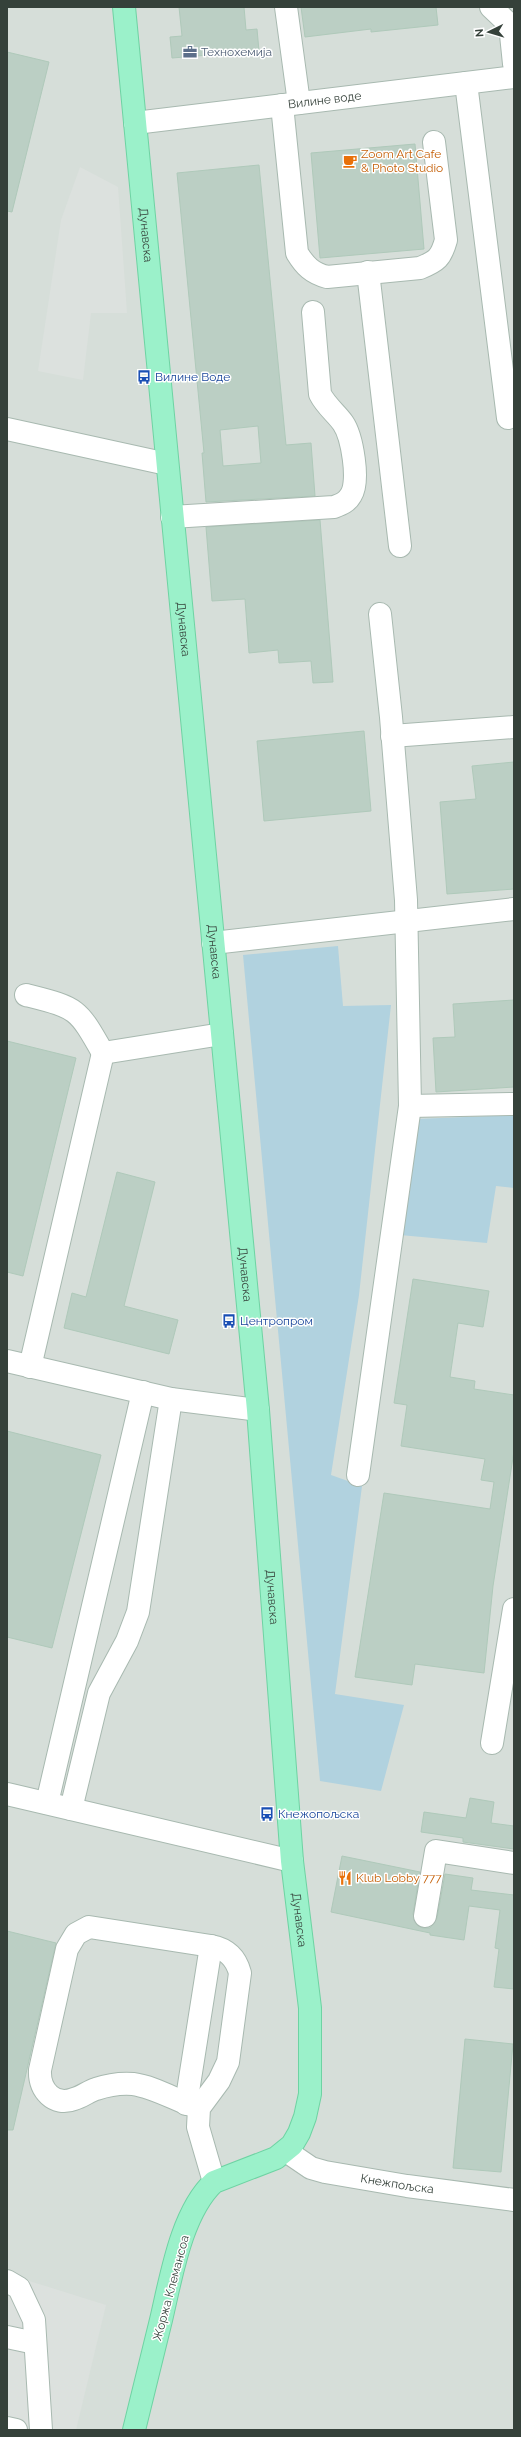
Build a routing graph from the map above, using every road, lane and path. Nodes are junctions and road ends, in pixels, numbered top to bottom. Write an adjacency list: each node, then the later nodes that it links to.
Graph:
1 (124, 7): 9 (main road, Дунавска)
2 (286, 7): 8 (street)
3 (491, 7): 4 (street)
4 (512, 25): 5 (street)
5 (514, 64)
6 (514, 77): 7 (street, Вилине воде)
7 (466, 83): 8 (street, Вилине воде); 13 (street)
8 (290, 104): 9 (street, Вилине воде); 11 (street)
9 (135, 123): 15 (main road, Дунавска)
10 (434, 142): 11 (street)
11 (368, 272): 17 (street)
12 (313, 312): 16 (street)
13 (508, 418)
14 (7, 430): 15 (street)
15 (167, 464): 16 (main road, Дунавска)
16 (172, 517): 23 (main road, Дунавска)
17 (400, 546)
18 (380, 614): 20 (street)
19 (514, 727): 20 (street)
20 (392, 736): 22 (street)
21 (514, 910): 22 (street)
22 (406, 921): 23 (street); 28 (street)
23 (213, 943): 25 (main road, Дунавска)
24 (26, 995): 26 (street)
25 (222, 1034): 26 (street); 33 (main road, Дунавска)
26 (103, 1053): 30 (street)
27 (514, 1104): 28 (street)
28 (410, 1106): 34 (street)
29 (7, 1361): 30 (street)
30 (30, 1367): 31 (street)
31 (143, 1392): 32 (street); 38 (street)
32 (171, 1399): 33 (street); 39 (street)
33 (258, 1410): 40 (main road, Дунавска)
34 (358, 1475)
35 (514, 1609): 36 (street)
36 (492, 1742)
37 (7, 1794): 38 (street)
38 (47, 1803): 39 (street)
39 (72, 1809): 40 (street)
40 (292, 1861): 45 (main road, Дунавска)
41 (514, 1863): 42 (street)
42 (425, 1916)
43 (211, 1946): 44 (street); 44 (street); 44 (street)
44 (192, 2106): 46 (street)
45 (286, 2151): 46 (main road); 47 (street, Кнежпољска)
46 (214, 2182): 54 (main road, Жоржа Клемансоа)
47 (514, 2200)
48 (7, 2281): 50 (street)
49 (7, 2337): 50 (street)
50 (35, 2343): 53 (street)
51 (7, 2428): 52 (street)
52 (16, 2430)
53 (40, 2430)
54 (134, 2430)

